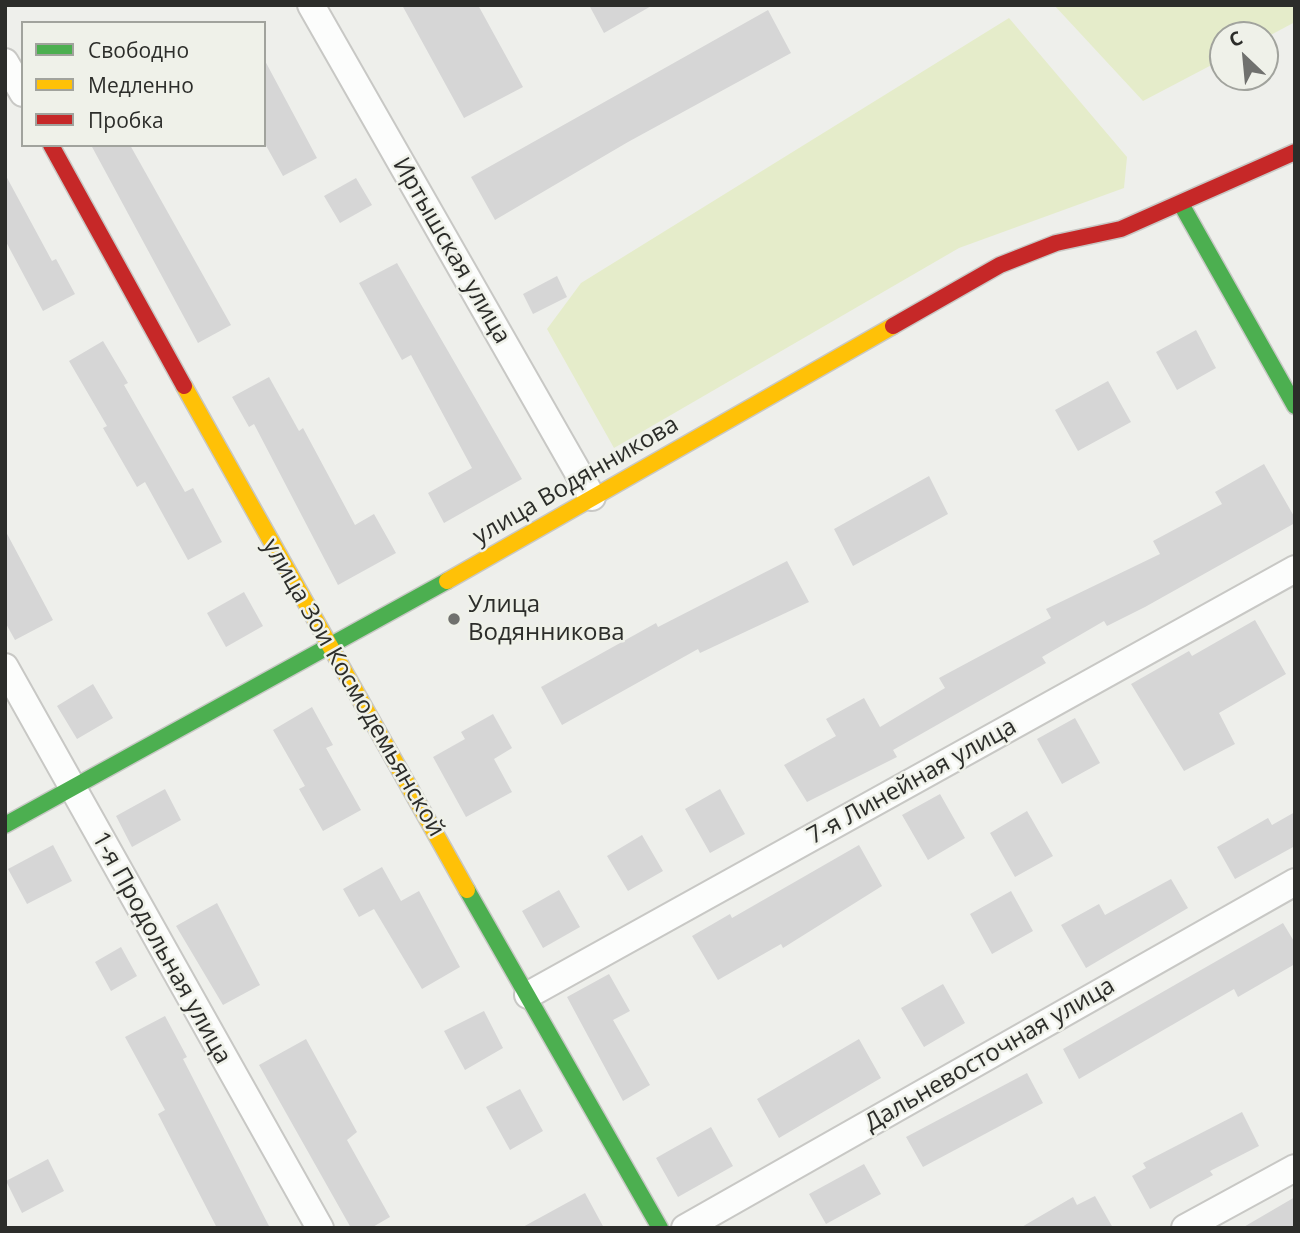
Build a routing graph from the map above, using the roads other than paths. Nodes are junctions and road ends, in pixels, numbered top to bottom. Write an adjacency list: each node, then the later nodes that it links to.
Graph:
1 (311, 5): 8 (street, Иртышская улица)
2 (5, 62): 3 (street)
3 (21, 90)
4 (52, 147): 10 (street, улица Зои Космодемьянской)
5 (1295, 152): 6 (street, улица Водянникова)
6 (1181, 204): 7 (street); 8 (street, улица Водянникова)
7 (1295, 406)
8 (592, 497): 10 (street, улица Водянникова)
9 (1295, 569): 15 (street, 7-я Линейная улица)
10 (328, 647): 12 (street, улица Водянникова); 15 (street, улица Зои Космодемьянской)
11 (5, 667): 12 (street, 1-я Продольная улица)
12 (71, 788): 13 (street, улица Водянникова); 17 (street, 1-я Продольная улица)
13 (5, 825)
14 (1295, 882): 19 (street, Дальневосточная улица)
15 (528, 995): 18 (street, улица Зои Космодемьянской)
16 (1295, 1168): 20 (street)
17 (320, 1228)
18 (660, 1228)
19 (685, 1228)
20 (1185, 1228)

